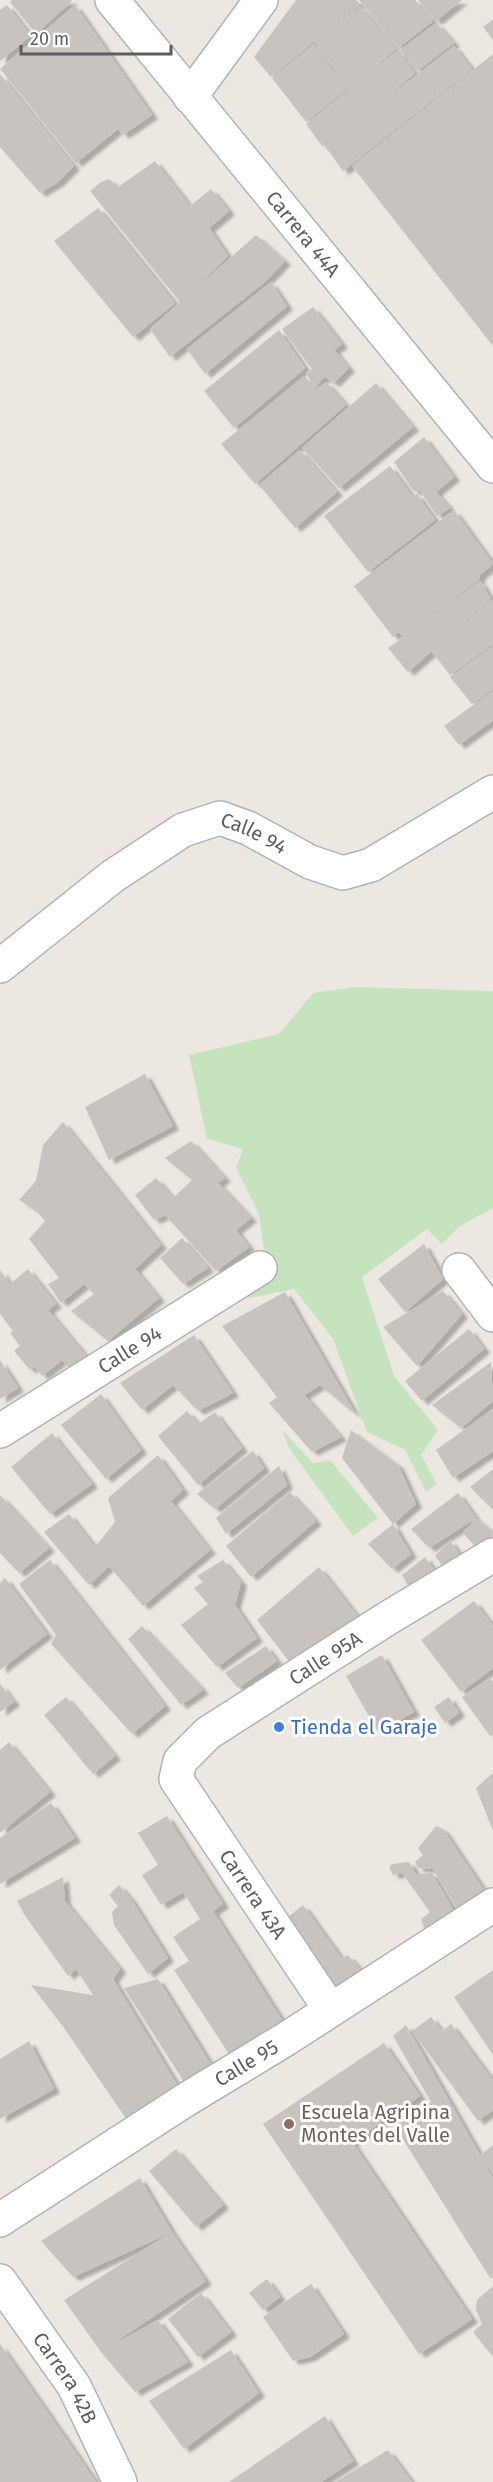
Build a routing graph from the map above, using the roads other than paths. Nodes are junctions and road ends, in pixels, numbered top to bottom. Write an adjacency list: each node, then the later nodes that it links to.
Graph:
1 (112, 0): 3 (street, Carrera 44A)
2 (261, 0): 3 (street)
3 (190, 97): 4 (street, Carrera 44A)
4 (493, 466)
5 (493, 792): 6 (street, Calle 94)
6 (0, 966)
7 (260, 1268): 10 (street, Calle 94)
8 (459, 1270): 9 (street)
9 (493, 1315)
10 (0, 1431)
11 (493, 1555): 12 (street, Calle 95A)
12 (176, 1779): 14 (street, Carrera 43A)
13 (493, 1905): 14 (street, Calle 95)
14 (330, 2009): 15 (street, Calle 95)
15 (0, 2220)
16 (0, 2281): 17 (street, Carrera 42B)
17 (120, 2482)

